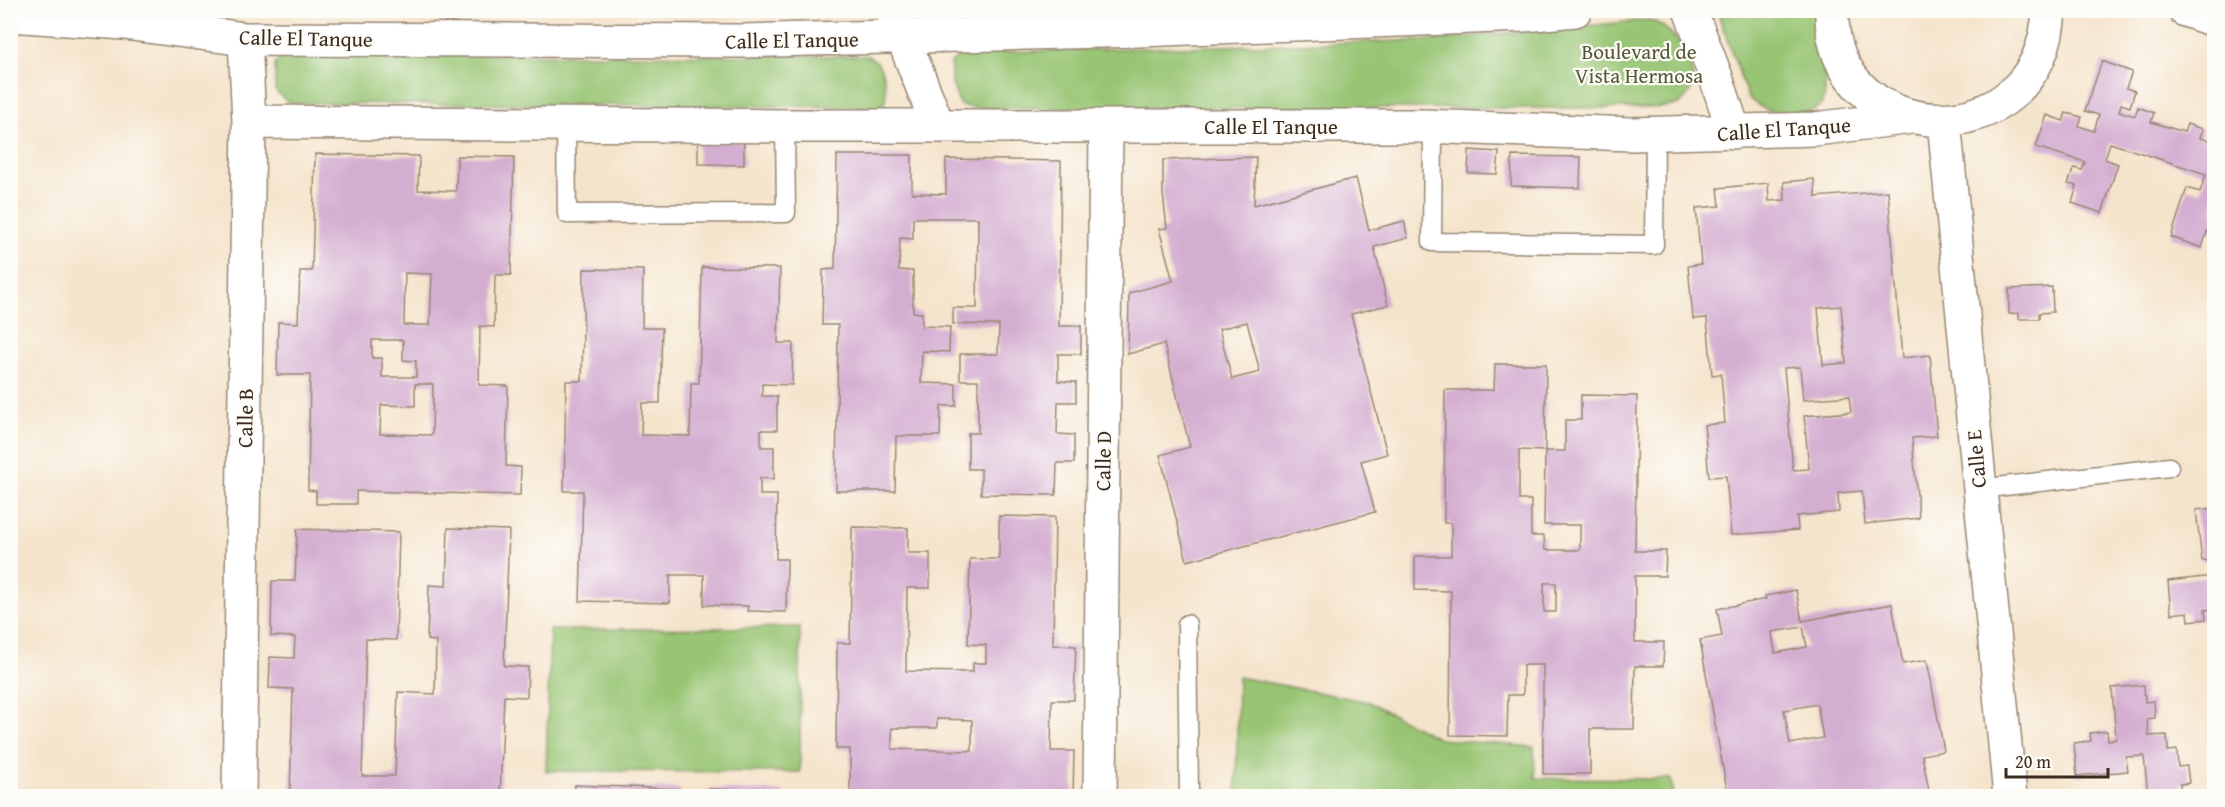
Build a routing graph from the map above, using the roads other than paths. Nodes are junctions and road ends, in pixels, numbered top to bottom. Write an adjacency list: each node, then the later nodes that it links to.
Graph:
1 (1575, 10): 9 (street, Calle El Tanque)
2 (1690, 10): 18 (street)
3 (1832, 10): 11 (street)
4 (2049, 10): 11 (street, Calle El Tanque)
5 (2185, 10): 8 (street)
6 (10, 15): 7 (street, Calle El Tanque)
7 (117, 17): 10 (street, Calle El Tanque)
8 (2214, 20)
9 (897, 24): 10 (street, Calle El Tanque); 15 (street)
10 (245, 39): 12 (street, Calle B)
11 (1928, 119): 18 (street, Calle El Tanque); 21 (street, Calle E)
12 (249, 122): 13 (street, Calle El Tanque); 23 (street, Calle B)
13 (566, 124): 14 (street, Calle El Tanque); 14 (lane)
14 (785, 126): 15 (street, Calle El Tanque)
15 (938, 126): 16 (street, Calle El Tanque)
16 (1106, 126): 17 (street, Calle El Tanque); 24 (street, Calle D)
17 (1433, 127): 19 (street, Calle El Tanque); 19 (lane)
18 (1734, 132): 19 (street, Calle El Tanque)
19 (1655, 134)
20 (2169, 467): 21 (lane)
21 (1979, 489): 26 (street, Calle E)
22 (1187, 624): 25 (lane)
23 (239, 796)
24 (1100, 796)
25 (1189, 796)
26 (2010, 796)

